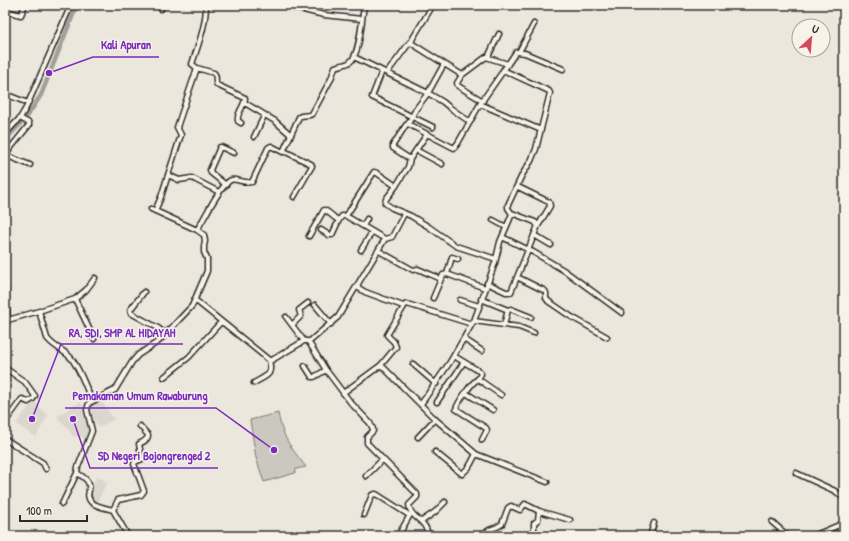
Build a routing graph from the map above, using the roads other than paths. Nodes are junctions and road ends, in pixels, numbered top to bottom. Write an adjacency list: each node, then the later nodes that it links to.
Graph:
1 (25, 5): 7 (street)
2 (71, 5): 27 (street)
3 (206, 5): 17 (street)
4 (283, 5): 8 (street)
5 (364, 5): 8 (street)
6 (433, 5): 11 (street)
7 (5, 11)
8 (362, 19): 13 (street)
9 (534, 24): 12 (street)
10 (498, 34): 14 (street)
11 (410, 42): 15 (street); 21 (street)
12 (518, 52): 16 (street); 18 (street)
13 (354, 57): 20 (street); 38 (street)
14 (488, 57): 16 (street); 22 (street)
15 (444, 64): 22 (street); 23 (street)
16 (508, 64): 19 (street)
17 (197, 68): 26 (street); 47 (street)
18 (563, 69)
19 (504, 70): 25 (street); 35 (street)
20 (382, 71): 21 (street); 29 (street)
21 (387, 73): 23 (street)
22 (462, 75): 25 (street)
23 (428, 93): 29 (street); 31 (street)
24 (5, 94): 27 (street)
25 (482, 102): 31 (street); 35 (street)
26 (244, 103): 28 (street); 32 (street)
27 (28, 104): 30 (street)
28 (264, 116): 38 (street); 39 (street)
29 (413, 116): 33 (street); 34 (street)
30 (23, 120): 36 (street); 43 (street)
31 (470, 122): 37 (street)
32 (241, 123)
33 (408, 124): 37 (street); 44 (street)
34 (433, 127)
35 (541, 130): 50 (street)
36 (5, 134)
37 (427, 134): 40 (street)
38 (291, 135): 41 (street)
39 (254, 137)
40 (416, 150): 44 (street); 46 (street)
41 (284, 151): 48 (street); 52 (street)
42 (234, 153): 48 (street)
43 (5, 155): 45 (street)
44 (410, 159): 49 (street)
45 (30, 164)
46 (442, 164)
47 (168, 175): 51 (street); 62 (street)
48 (226, 185): 51 (street)
49 (396, 186): 54 (street); 55 (street)
50 (518, 187): 53 (street); 60 (street)
51 (219, 192): 62 (street)
52 (294, 196)
53 (512, 213): 60 (street); 61 (street)
54 (404, 214): 68 (street); 73 (street)
55 (346, 216): 57 (street); 59 (street)
56 (367, 218): 59 (street)
57 (340, 220): 63 (street); 66 (street)
58 (493, 220): 61 (street)
59 (363, 226): 64 (street)
60 (538, 226): 65 (street)
61 (506, 227): 67 (street)
62 (197, 230): 87 (street)
63 (321, 230)
64 (372, 232): 68 (street); 71 (street)
65 (534, 235): 69 (street); 70 (street)
66 (309, 236)
67 (502, 237): 70 (street); 73 (street)
68 (385, 239): 72 (street)
69 (551, 245)
70 (528, 249): 76 (street); 95 (street)
71 (362, 250)
72 (379, 251): 78 (street); 81 (street)
73 (496, 258): 79 (street)
74 (458, 259): 75 (street)
75 (447, 274): 78 (street); 82 (street)
76 (517, 277): 79 (street); 107 (street)
77 (95, 278): 85 (street)
78 (441, 279): 84 (street)
79 (487, 283): 82 (street)
80 (5, 287): 98 (street)
81 (357, 287): 91 (street); 101 (street)
82 (485, 288): 86 (street)
83 (144, 292): 106 (street)
84 (433, 298)
85 (75, 299): 94 (street); 108 (street)
86 (481, 299): 92 (street); 93 (street)
87 (195, 300): 99 (street); 106 (street)
88 (460, 300): 92 (street)
89 (308, 303): 102 (street)
90 (315, 305): 101 (street)
91 (403, 306): 100 (street); 117 (street)
92 (479, 306): 100 (street)
93 (508, 310): 97 (street); 103 (street)
94 (39, 311): 98 (street); 128 (street)
95 (622, 313)
96 (286, 317): 102 (street)
97 (531, 317)
98 (8, 320): 104 (street)
99 (221, 322): 114 (street); 121 (street)
100 (473, 323): 103 (street); 109 (street)
101 (331, 324): 111 (street)
102 (292, 325): 110 (street)
103 (504, 325): 105 (street)
104 (5, 327)
105 (534, 333)
106 (166, 334): 128 (street)
107 (607, 338)
108 (94, 339)
109 (464, 339): 112 (street); 113 (street)
110 (304, 341): 111 (street); 114 (street)
111 (309, 342): 120 (street)
112 (482, 351)
113 (454, 356): 115 (street); 124 (street)
114 (269, 360): 123 (street)
115 (464, 362): 122 (street); 129 (street)
116 (413, 364): 124 (street)
117 (381, 365): 125 (street); 130 (street)
118 (305, 366): 120 (street)
119 (5, 368): 133 (street)
120 (326, 370): 125 (street)
121 (164, 377)
122 (478, 379): 126 (street); 127 (street)
123 (254, 383)
124 (436, 384): 130 (street)
125 (343, 393): 140 (street)
126 (466, 393): 131 (street); 137 (street)
127 (501, 395)
128 (92, 401): 142 (street)
129 (437, 402)
130 (421, 404): 132 (street)
131 (493, 410)
132 (435, 419): 135 (street); 139 (street)
133 (5, 422)
134 (140, 426): 149 (street)
135 (418, 436)
136 (5, 439): 141 (street)
137 (482, 440)
138 (435, 452): 139 (street)
139 (476, 454): 145 (street)
140 (382, 460): 144 (street); 152 (street)
141 (46, 469)
142 (77, 473): 148 (street); 149 (street)
143 (796, 473): 146 (street)
144 (366, 476)
145 (547, 482)
146 (844, 498)
147 (445, 502): 154 (street)
148 (62, 504)
149 (113, 510): 159 (street)
150 (539, 512): 153 (street); 162 (street); 163 (street)
151 (364, 515): 152 (street)
152 (411, 515): 154 (street); 160 (street)
153 (570, 520)
154 (422, 521): 161 (street)
155 (772, 522): 165 (street)
156 (844, 523): 166 (street)
157 (654, 524): 164 (street)
158 (844, 533): 167 (main road)
159 (128, 536)
160 (398, 536)
161 (428, 536)
162 (481, 536)
163 (534, 536)
164 (650, 536)
165 (788, 536)
166 (813, 536)
167 (836, 536)

